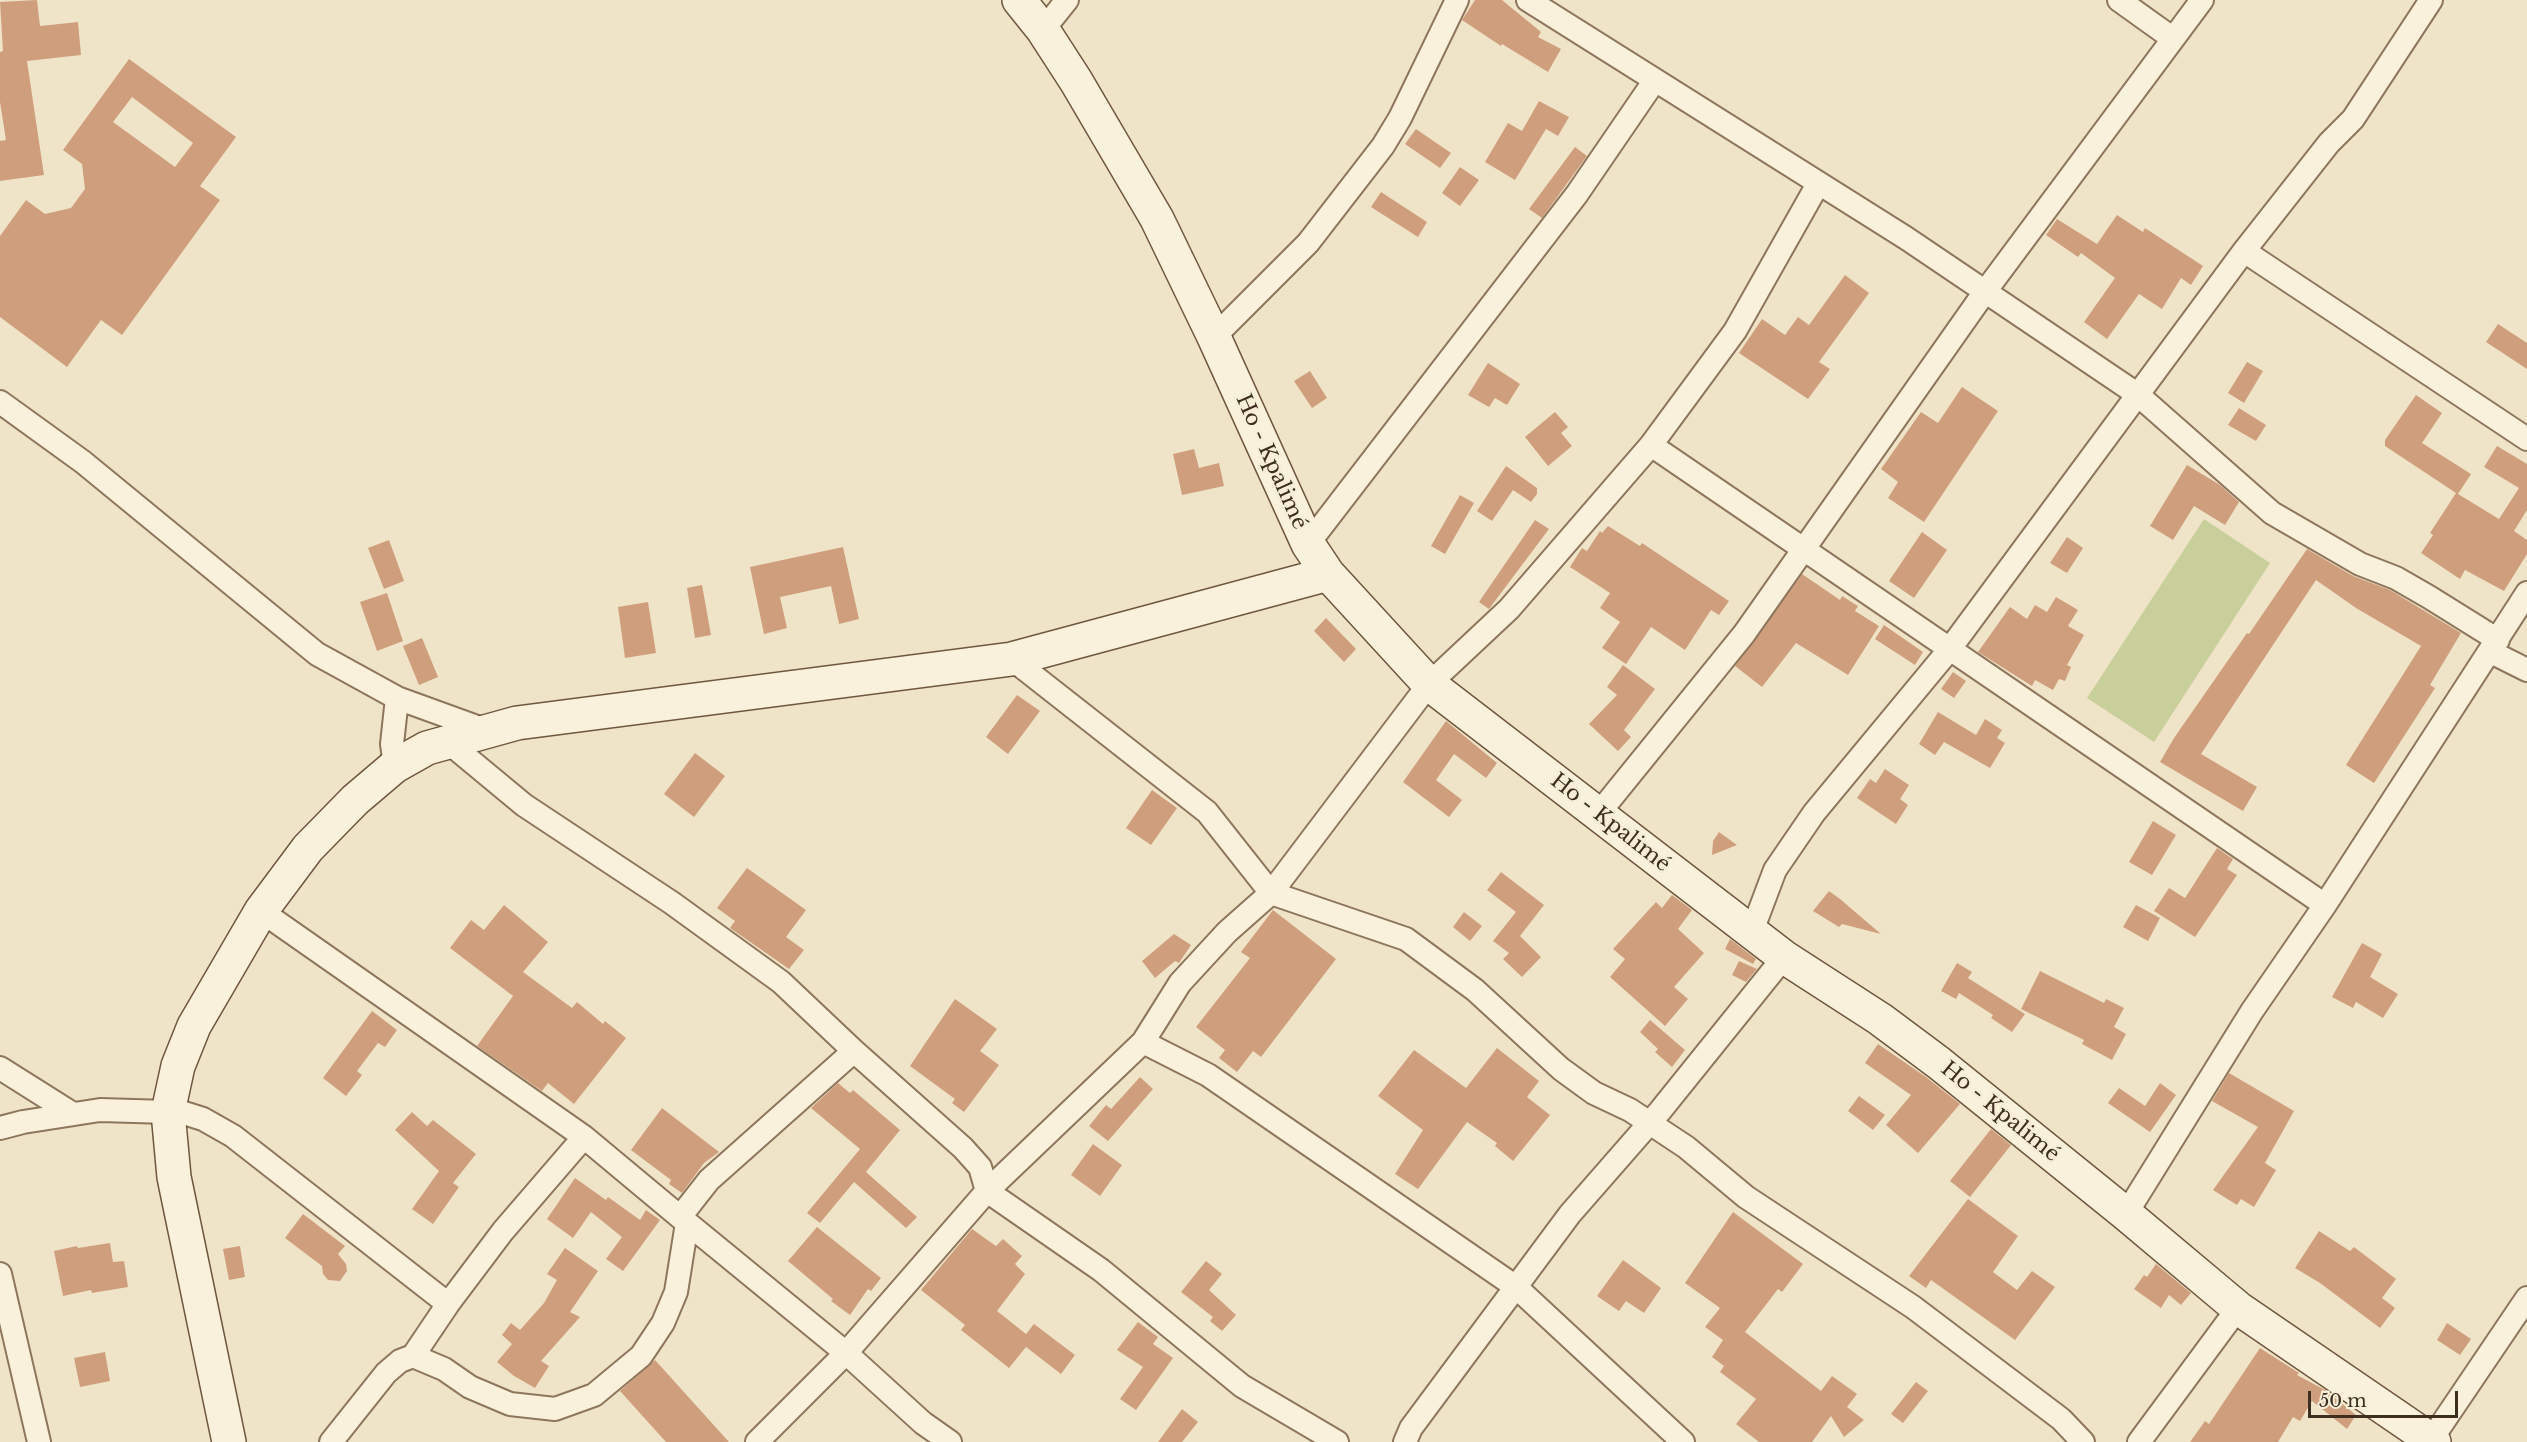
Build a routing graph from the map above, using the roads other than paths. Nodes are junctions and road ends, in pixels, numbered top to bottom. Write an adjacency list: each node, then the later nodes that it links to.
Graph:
1 (1019, 0): 8 (main road, Ho - Kpalimé)
2 (1067, 0): 8 (street)
3 (1457, 0): 14 (street)
4 (1528, 0): 10 (street)
5 (2119, 0): 9 (street)
6 (2202, 0): 9 (street)
7 (2431, 0): 12 (street)
8 (1043, 30): 14 (main road, Ho - Kpalimé)
9 (2172, 38): 13 (street)
10 (1655, 80): 11 (street); 19 (street)
11 (1818, 184): 13 (street); 18 (street)
12 (2244, 251): 15 (street); 17 (street)
13 (1984, 293): 15 (street); 20 (street)
14 (1214, 337): 19 (main road, Ho - Kpalimé)
15 (2138, 394): 23 (street); 24 (street)
16 (0, 402): 28 (street)
17 (2527, 439)
18 (1651, 445): 20 (street); 27 (street)
19 (1308, 544): 21 (main road, Ho - Kpalimé)
20 (1803, 550): 24 (street); 32 (street)
21 (1328, 574): 25 (main road); 27 (main road, Ho - Kpalimé)
22 (2527, 593): 23 (street)
23 (2495, 646): 26 (street); 34 (street)
24 (1949, 650): 34 (street); 36 (street)
25 (1012, 659): 29 (main road); 33 (street)
26 (2527, 670)
27 (1429, 684): 32 (main road, Ho - Kpalimé); 33 (street)
28 (397, 698): 29 (street); 31 (street)
29 (489, 731): 30 (main road)
30 (448, 742): 31 (main road); 39 (street)
31 (394, 766): 35 (main road)
32 (1599, 813): 36 (main road, Ho - Kpalimé)
33 (1271, 893): 38 (street); 43 (street)
34 (2325, 905): 47 (street)
35 (261, 911): 41 (main road); 45 (street)
36 (1752, 931): 37 (main road, Ho - Kpalimé)
37 (1784, 957): 43 (street); 47 (main road, Ho - Kpalimé)
38 (1143, 1042): 46 (street); 50 (street)
39 (854, 1051): 46 (street); 48 (street)
40 (0, 1068): 42 (street)
41 (168, 1112): 42 (street); 52 (street); 58 (main road)
42 (73, 1114): 44 (street)
43 (1648, 1122): 50 (street); 65 (street)
44 (0, 1128)
45 (585, 1137): 48 (street); 52 (street)
46 (987, 1191): 54 (street); 62 (street)
47 (2126, 1214): 53 (main road, Ho - Kpalimé)
48 (683, 1220): 54 (street); 55 (street)
49 (0, 1274): 57 (street)
50 (1516, 1287): 63 (street); 64 (street)
51 (2527, 1298): 56 (street)
52 (448, 1304): 55 (street)
53 (2238, 1308): 56 (main road, Ho - Kpalimé); 66 (street)
54 (846, 1353): 60 (street); 61 (street)
55 (413, 1356): 59 (street)
56 (2432, 1441)
57 (39, 1442)
58 (229, 1442)
59 (331, 1442)
60 (757, 1442)
61 (950, 1442)
62 (1337, 1442)
63 (1405, 1442)
64 (1683, 1442)
65 (2083, 1442)
66 (2139, 1442)

